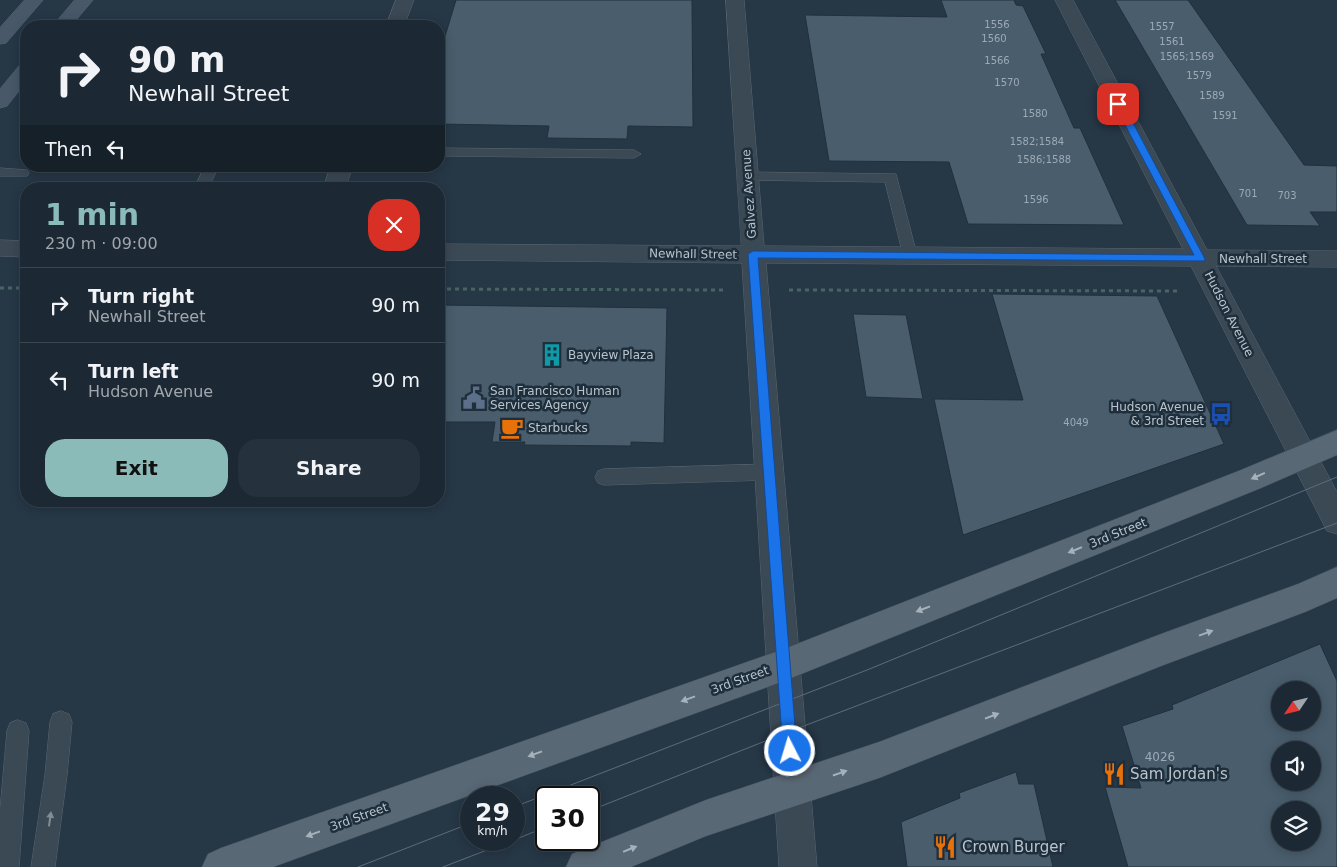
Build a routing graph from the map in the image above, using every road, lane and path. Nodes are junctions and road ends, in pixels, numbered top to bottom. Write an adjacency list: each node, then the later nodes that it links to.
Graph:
1 (34, 0): 8 (main road)
2 (84, 0): 6 (main road)
3 (405, 0): 7 (street)
4 (734, 0): 15 (street, Galvez Avenue)
5 (1064, 0): 21 (street, Hudson Avenue)
6 (67, 20)
7 (397, 20)
8 (0, 39)
9 (20, 77): 10 (main road)
10 (0, 102)
11 (445, 152): 12 (lane)
12 (634, 154)
13 (0, 172): 14 (lane)
14 (22, 173)
15 (747, 177): 19 (street, Galvez Avenue); 20 (lane)
16 (0, 248): 17 (street)
17 (20, 249)
18 (445, 252): 19 (street, Newhall Street)
19 (753, 254): 20 (street, Newhall Street); 26 (street, Galvez Avenue)
20 (910, 255): 21 (street, Newhall Street)
21 (1200, 259): 22 (street, Newhall Street); 27 (street, Hudson Avenue)
22 (1337, 259)
23 (0, 288): 24 (path)
24 (20, 288)
25 (445, 289): 26 (path)
26 (756, 290): 27 (path); 30 (street, Galvez Avenue)
27 (1217, 291): 29 (street, Hudson Avenue)
28 (1337, 442): 29 (main road, 3rd Street)
29 (1302, 456): 32 (street, Hudson Avenue); 34 (main road, 3rd Street, one-way to 34)
30 (769, 472): 31 (lane); 34 (street, Galvez Avenue)
31 (604, 477)
32 (1337, 522)
33 (1337, 582): 37 (main road, one-way to 33)
34 (784, 665): 37 (street, Galvez Avenue); 40 (main road, 3rd Street, one-way to 40)
35 (60, 722): 39 (lane, one-way to 35)
36 (18, 731): 38 (lane)
37 (794, 789): 41 (main road, one-way to 37); 42 (street, Galvez Avenue)
38 (7, 867)
39 (43, 867)
40 (221, 867)
41 (585, 867)
42 (798, 867)

